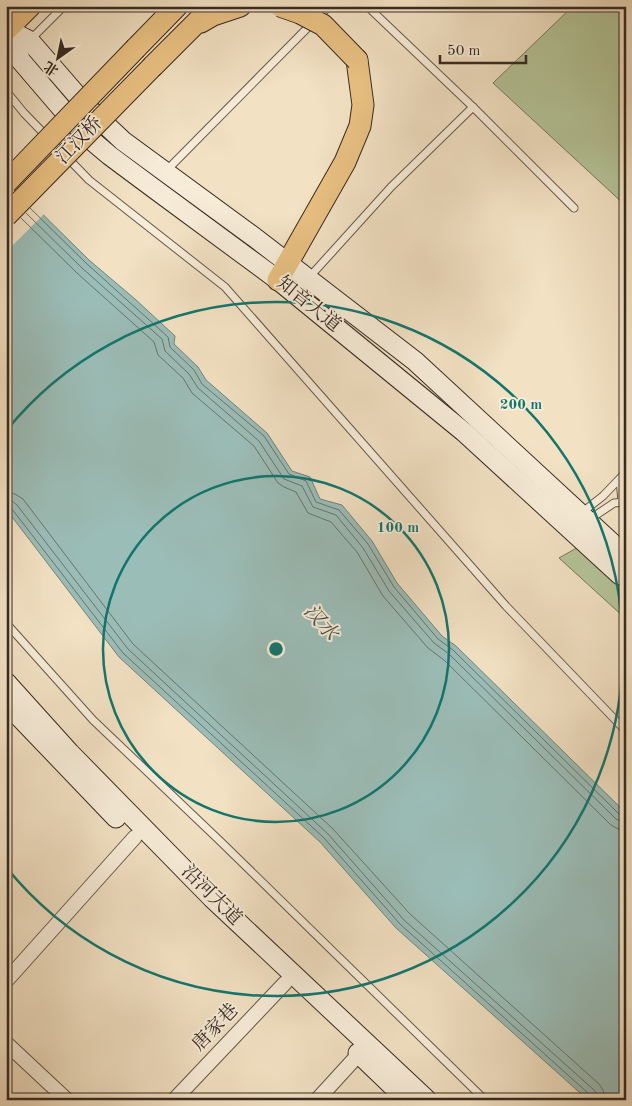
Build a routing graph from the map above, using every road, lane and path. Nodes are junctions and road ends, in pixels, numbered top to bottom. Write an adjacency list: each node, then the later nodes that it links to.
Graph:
1 (30, 6): 11 (main road)
2 (64, 6): 12 (lane)
3 (213, 6): 10 (main road)
4 (240, 6): 10 (main road)
5 (280, 6): 13 (main road, bridge)
6 (319, 6): 13 (main road, bridge)
7 (329, 6): 16 (lane)
8 (367, 6): 15 (lane)
9 (176, 7): 17 (main road, 江汉桥, bridge)
10 (194, 26): 19 (main road, 江汉桥, bridge)
11 (7, 29): 12 (main road, 知音大道); 20 (main road, 知音大道)
12 (30, 41): 16 (main road, 知音大道)
13 (357, 60): 20 (main road)
14 (6, 91): 32 (lane)
15 (473, 108): 18 (lane); 21 (lane)
16 (164, 172): 20 (main road, 知音大道)
17 (6, 182)
18 (574, 208)
19 (6, 216)
20 (282, 271): 21 (main road, 知音大道); 22 (main road, 知音大道)
21 (308, 279): 22 (lane); 26 (main road, 知音大道)
22 (295, 294): 26 (main road, 知音大道)
23 (626, 472): 24 (lane)
24 (620, 478): 25 (lane); 26 (lane)
25 (624, 502): 26 (lane)
26 (577, 524): 27 (main road, 知音大道); 28 (main road, 知音大道)
27 (626, 556)
28 (620, 575)
29 (6, 623): 43 (lane)
30 (6, 682): 42 (main road, 沿河大道)
31 (6, 703): 33 (main road, 沿河大道)
32 (626, 731)
33 (135, 838): 34 (street); 35 (main road, 沿河大道)
34 (6, 981)
35 (285, 983): 37 (main road, 沿河大道); 39 (street, 唐家巷)
36 (6, 1043): 38 (street)
37 (359, 1054): 40 (street); 41 (main road, 沿河大道)
38 (67, 1100)
39 (174, 1100)
40 (317, 1100)
41 (407, 1100)
42 (427, 1100)
43 (485, 1100)

